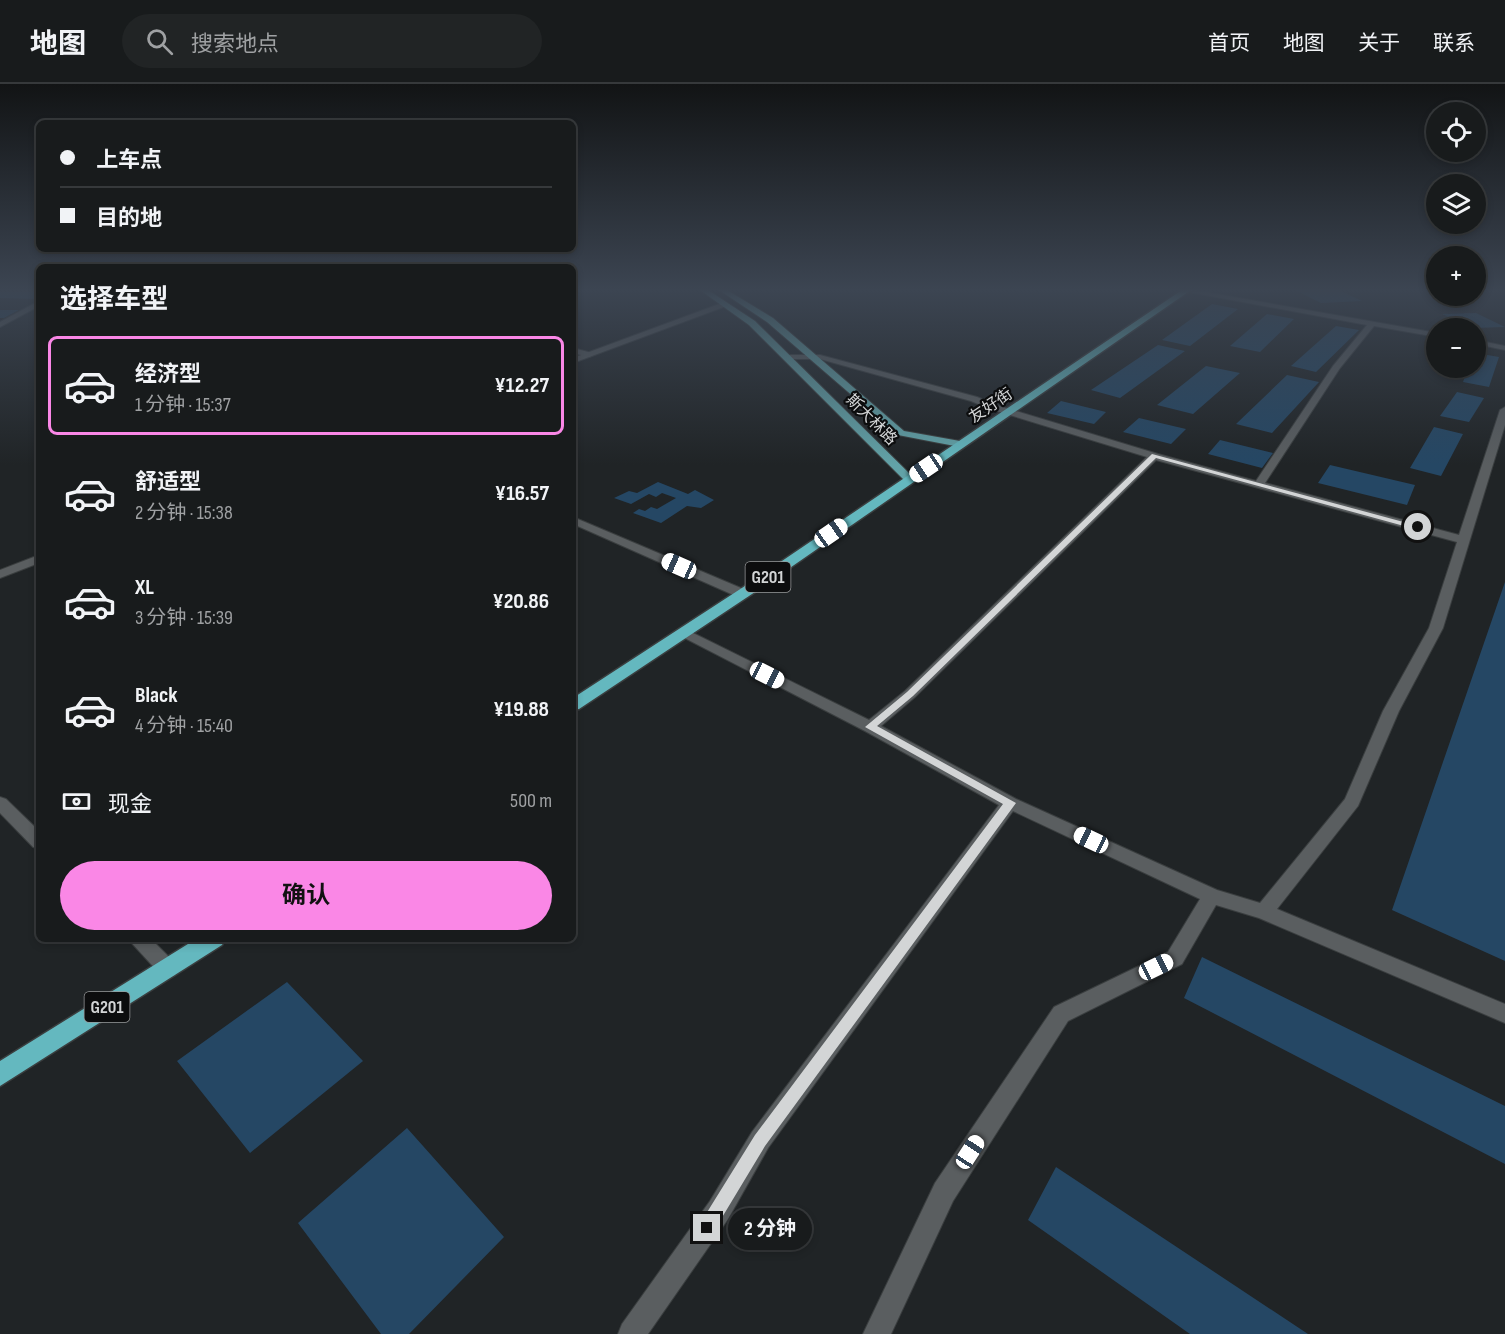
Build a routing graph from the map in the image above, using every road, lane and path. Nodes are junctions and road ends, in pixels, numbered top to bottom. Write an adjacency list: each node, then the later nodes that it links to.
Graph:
1 (607, 348): 7 (street)
2 (777, 348): 8 (main road, 斯大林路)
3 (803, 348): 9 (main road, 斯大林路)
4 (1103, 348): 12 (highway, 友好街 / G201)
5 (1350, 348): 16 (street)
6 (576, 351): 7 (street)
7 (589, 355): 10 (street)
8 (786, 357): 9 (street); 15 (main road, 斯大林路)
9 (813, 357): 12 (street); 13 (main road, 斯大林路)
10 (576, 360)
11 (1505, 410): 18 (street)
12 (1010, 412): 13 (highway, 友好街 / G201); 14 (street)
13 (960, 444): 15 (highway, G201)
14 (1154, 456): 16 (street); 24 (street)
15 (909, 479): 21 (highway, G201)
16 (1260, 483): 18 (street)
17 (576, 521): 21 (street)
18 (1463, 540): 29 (street)
19 (36, 560): 20 (street)
20 (0, 574)
21 (742, 594): 22 (highway, G201)
22 (682, 633): 23 (highway, G201); 24 (street)
23 (576, 703)
24 (870, 727): 26 (street)
25 (0, 803): 27 (street)
26 (1010, 803): 28 (street); 35 (street)
27 (36, 839)
28 (1212, 896): 29 (street); 36 (street)
29 (1264, 912): 33 (street)
30 (141, 942): 32 (street)
31 (209, 942): 32 (highway, G201)
32 (168, 969): 34 (highway, G201)
33 (1505, 1014)
34 (0, 1074)
35 (632, 1334)
36 (877, 1334)

